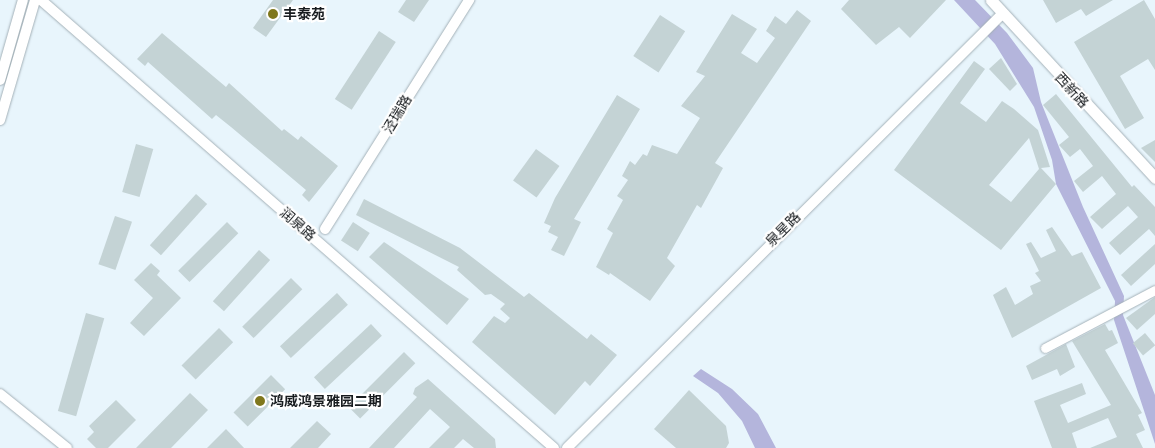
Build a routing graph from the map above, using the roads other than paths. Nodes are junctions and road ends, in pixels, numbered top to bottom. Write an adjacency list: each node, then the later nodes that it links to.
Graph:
1 (23, 0): 7 (street)
2 (35, 0): 8 (street)
3 (41, 0): 15 (street, 润泉路)
4 (470, 0): 10 (street, 泾瑞路)
5 (991, 0): 6 (main road, 西新路)
6 (1000, 15): 9 (main road, 西新路); 16 (street, 泉星路)
7 (0, 80)
8 (0, 120)
9 (1155, 178)
10 (325, 229)
11 (1155, 290): 12 (street)
12 (1045, 348)
13 (0, 394): 14 (street)
14 (66, 448)
15 (554, 448)
16 (566, 448)

